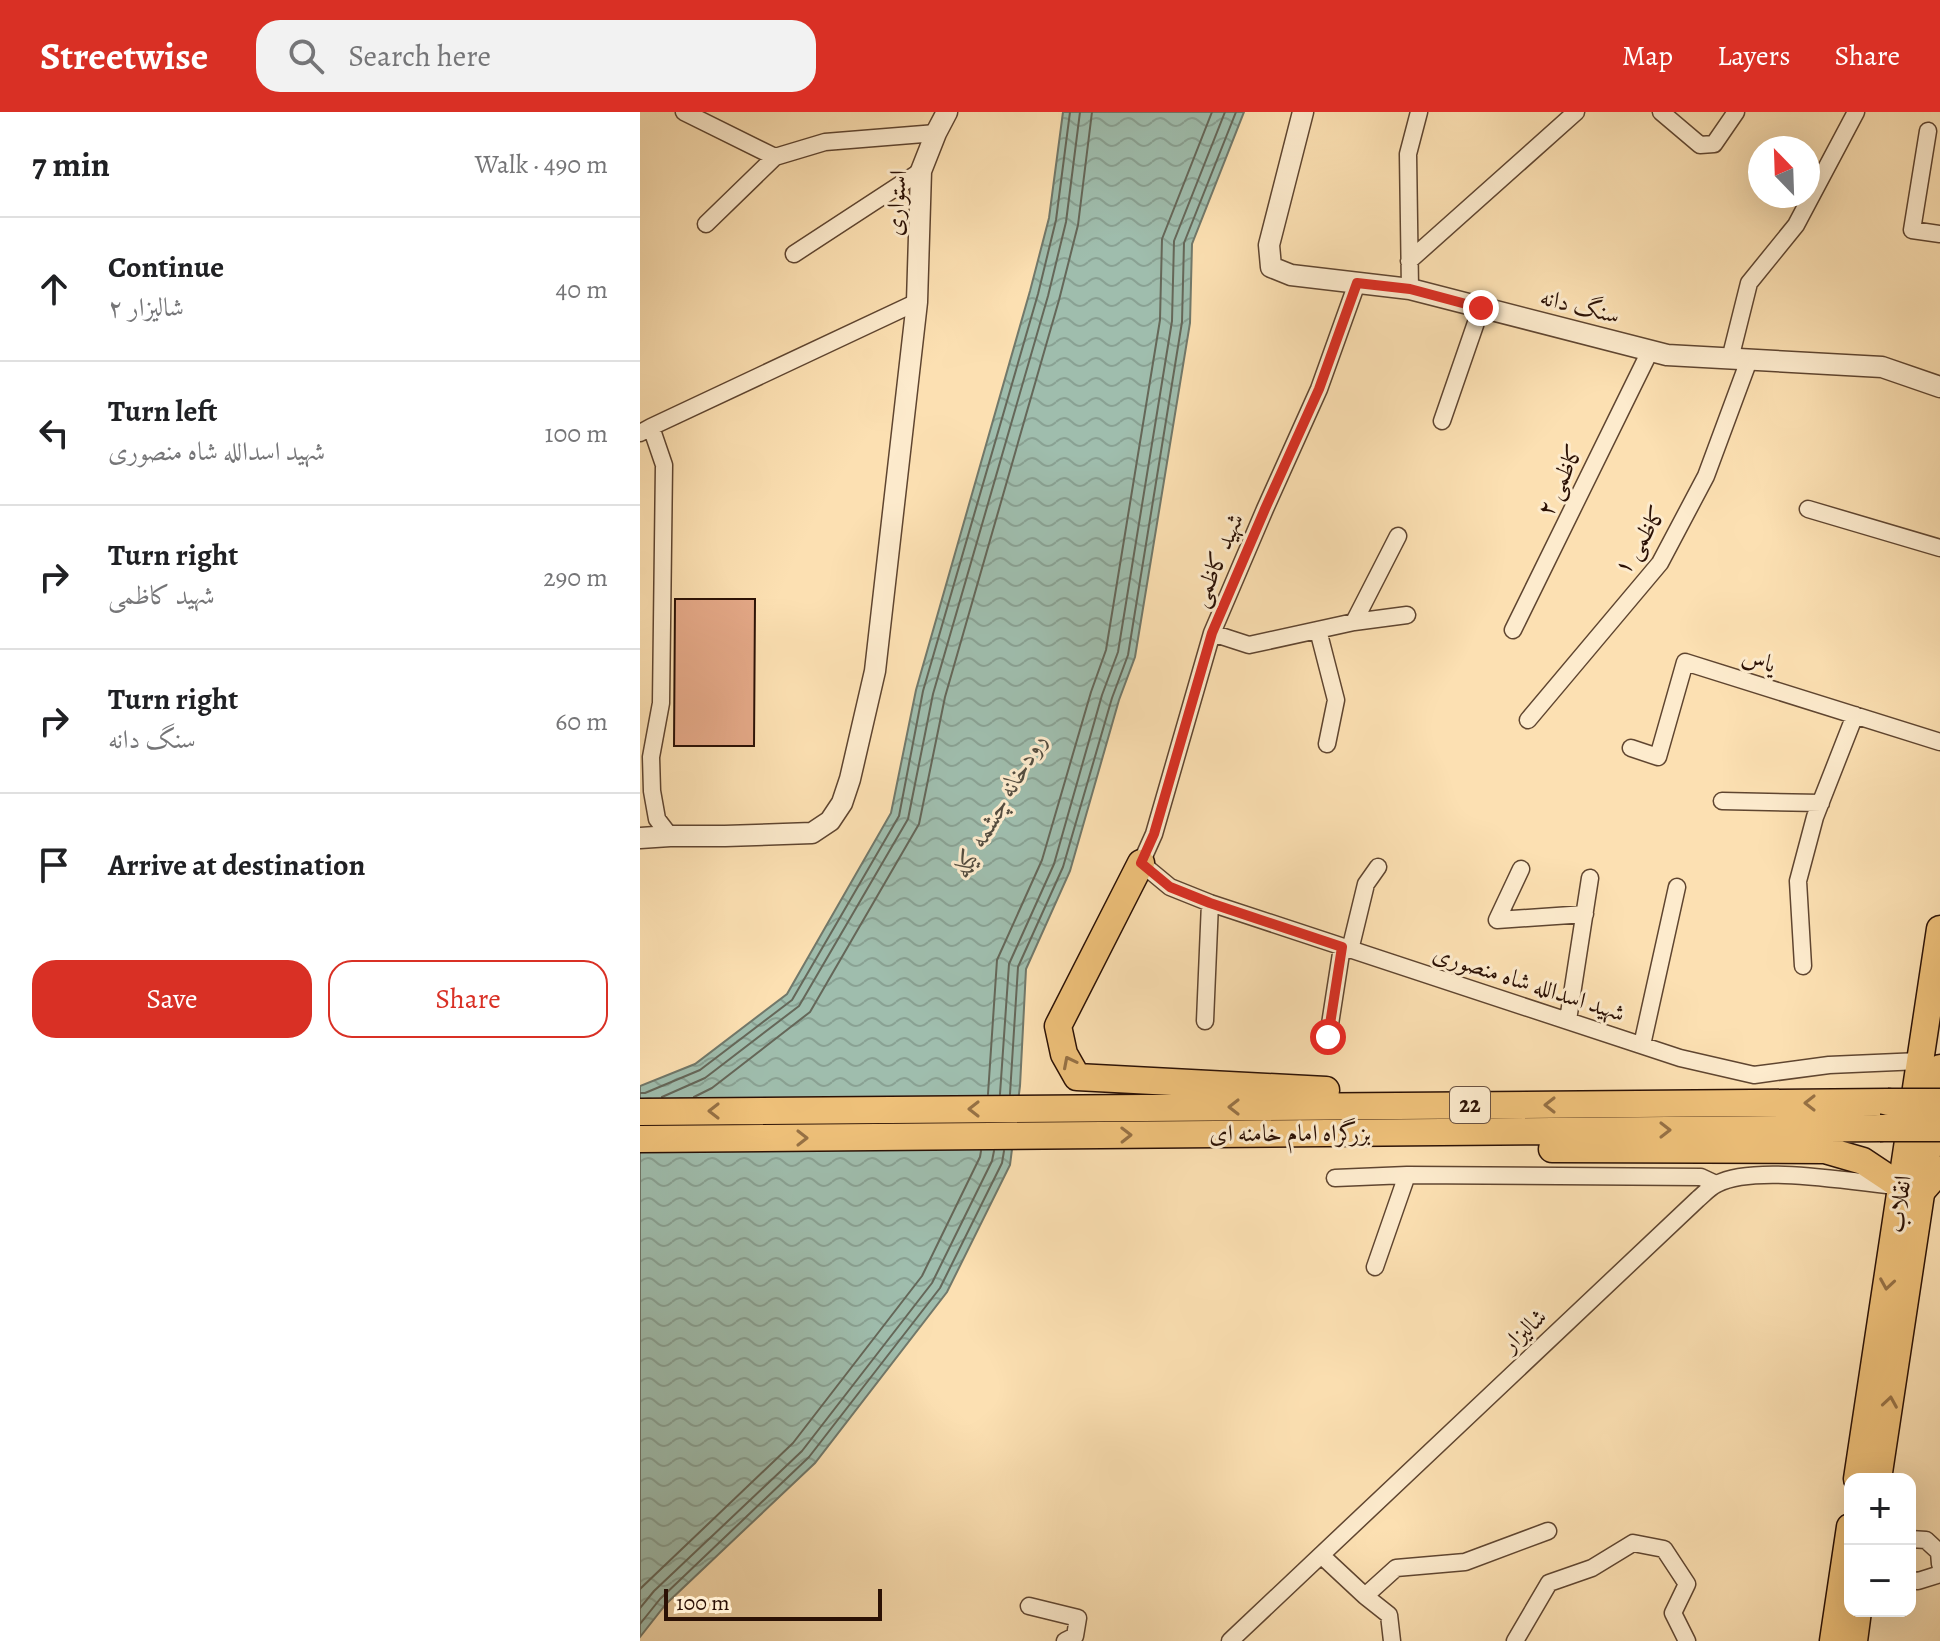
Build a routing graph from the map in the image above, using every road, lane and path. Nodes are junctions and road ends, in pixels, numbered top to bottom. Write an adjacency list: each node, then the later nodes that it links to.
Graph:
1 (684, 112): 11 (street)
2 (947, 112): 10 (street, استواری)
3 (1303, 112): 17 (street, سنگ دانه)
4 (1419, 112): 16 (street)
5 (1576, 112): 16 (street)
6 (1661, 112): 7 (street)
7 (1736, 112)
8 (1856, 112): 22 (street, کاظمی ۱)
9 (1928, 131): 14 (street)
10 (936, 133): 11 (street); 12 (street, استواری)
11 (775, 157): 13 (street)
12 (921, 171): 15 (street); 19 (street, استواری)
13 (706, 224)
14 (1940, 234)
15 (794, 254)
16 (1409, 261): 18 (street)
17 (1357, 283): 18 (street, سنگ دانه); 33 (street, شهید کاظمی)
18 (1410, 289): 20 (street, سنگ دانه)
19 (917, 302): 25 (street); 44 (street, استواری)
20 (1481, 308): 21 (street, سنگ دانه); 24 (street)
21 (1650, 351): 22 (street, سنگ دانه); 32 (street, کاظمی ۲)
22 (1739, 359): 23 (street, سنگ دانه); 35 (street, کاظمی ۱)
23 (1940, 387)
24 (1442, 421)
25 (645, 430): 39 (street)
26 (1808, 509): 28 (street)
27 (1398, 536): 30 (street)
28 (1940, 548)
29 (1407, 615): 30 (street)
30 (1354, 622): 31 (street)
31 (1318, 630): 33 (street); 37 (street)
32 (1513, 630)
33 (1212, 633): 47 (street, شهید کاظمی)
34 (1855, 715): 36 (street, یاس); 38 (street, یاس); 42 (street)
35 (1528, 720)
36 (1940, 742)
37 (1327, 744)
38 (1631, 748)
39 (651, 757): 40 (street); 43 (street)
40 (640, 783)
41 (1722, 801): 42 (street)
42 (1821, 803): 56 (street)
43 (670, 836): 44 (street); 45 (street)
44 (725, 836): 46 (street)
45 (640, 838)
46 (640, 851)
47 (1141, 863): 52 (street, شهید اسدالله شاه منصوری); 63 (main road, one-way to 47)
48 (1378, 867): 55 (street)
49 (1521, 869): 53 (street)
50 (1590, 878): 53 (street)
51 (1677, 887): 60 (street)
52 (1210, 903): 55 (street, شهید اسدالله شاه منصوری); 58 (street)
53 (1585, 914): 57 (street)
54 (1940, 929): 61 (main road, انقلاب)
55 (1346, 949): 57 (street, شهید اسدالله شاه منصوری); 59 (street)
56 (1803, 966)
57 (1568, 1020): 60 (street, شهید اسدالله شاه منصوری)
58 (1205, 1021)
59 (1328, 1037)
60 (1642, 1045): 61 (street, شهید اسدالله شاه منصوری)
61 (1930, 1064): 72 (main road, انقلاب)
62 (1940, 1102): 63 (main road, بزرگراه امام خامنه ای / 22, one-way to 63, bridge)
63 (1388, 1106): 64 (main road, بزرگراه امام خامنه ای / 22, one-way to 64)
64 (640, 1112)
65 (1940, 1128): 66 (main road, بزرگراه امام خامنه ای / 22, one-way to 65, bridge)
66 (1257, 1133): 67 (main road, بزرگراه امام خامنه ای / 22, one-way to 66); 72 (main road)
67 (640, 1139)
68 (1940, 1170): 72 (main road)
69 (1407, 1175): 70 (street); 71 (street); 73 (street)
70 (1335, 1178)
71 (1716, 1184): 72 (street); 79 (street, شالیزار)
72 (1912, 1190): 74 (main road, انقلاب, one-way to 74); 75 (main road, انقلاب, one-way to 72)
73 (1375, 1267)
74 (1858, 1473)
75 (1879, 1473)
76 (1548, 1531): 83 (street)
77 (1916, 1539): 80 (street)
78 (1847, 1545): 91 (main road)
79 (1321, 1555): 83 (street); 87 (street, شالیزار)
80 (1940, 1564)
81 (1940, 1574): 82 (street)
82 (1916, 1581)
83 (1365, 1596): 88 (street)
84 (1029, 1606): 86 (street)
85 (1857, 1617): 92 (main road)
86 (1065, 1641)
87 (1230, 1641)
88 (1392, 1641)
89 (1515, 1641): 90 (street)
90 (1687, 1641)
91 (1833, 1641)
92 (1854, 1641)

